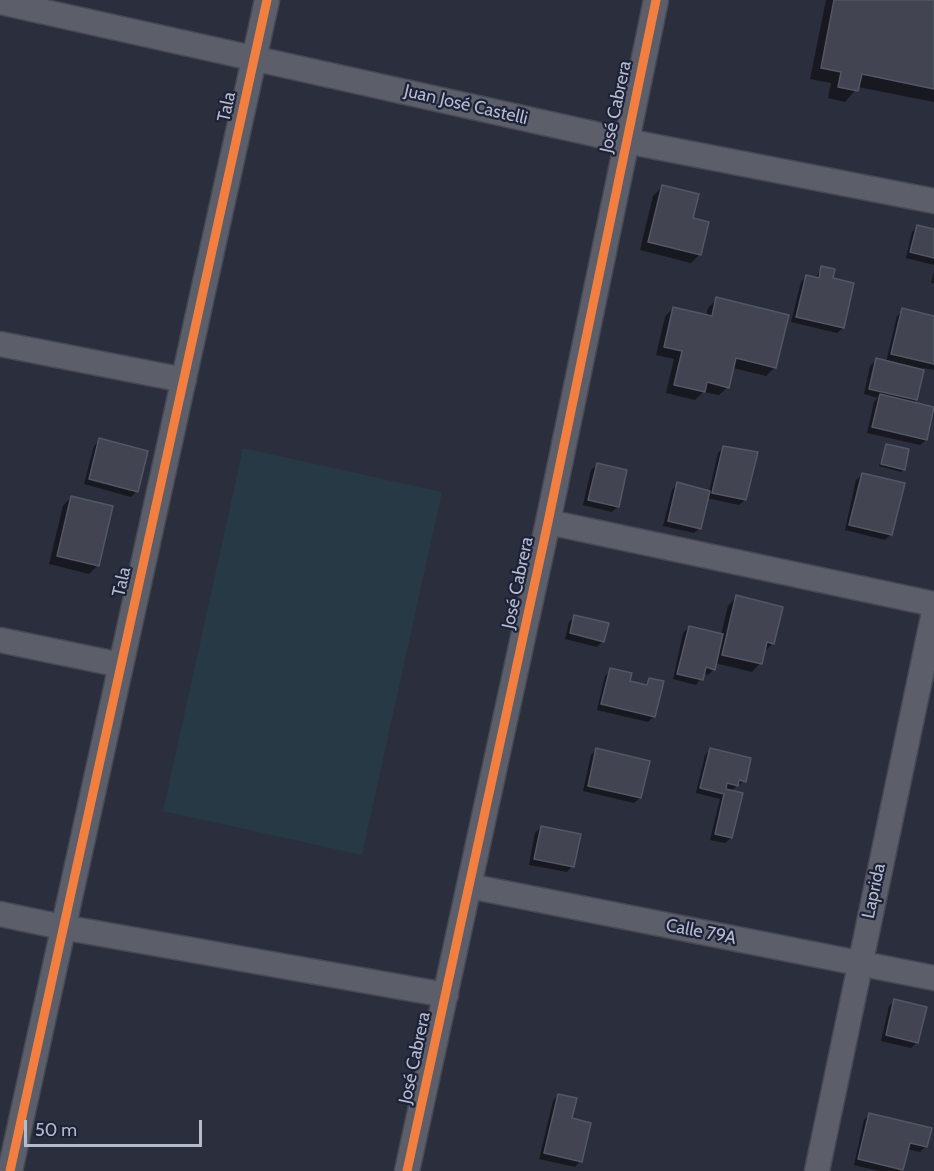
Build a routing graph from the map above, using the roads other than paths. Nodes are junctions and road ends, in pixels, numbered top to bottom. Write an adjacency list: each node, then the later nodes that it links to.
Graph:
1 (267, 0): 4 (street, Tala)
2 (656, 0): 5 (street, José Cabrera)
3 (0, 2): 4 (street, Juan José Castelli)
4 (255, 57): 5 (street, Juan José Castelli); 8 (street, Tala)
5 (626, 141): 6 (street, Juan José Castelli); 9 (street, José Cabrera)
6 (934, 201)
7 (0, 344): 8 (street)
8 (184, 380): 13 (street, Tala)
9 (548, 522): 10 (street); 14 (street, José Cabrera)
10 (934, 604)
11 (934, 612): 17 (street, Laprida)
12 (0, 640): 13 (street)
13 (121, 665): 16 (street, Tala)
14 (468, 886): 17 (street, Calle 79A); 19 (street, José Cabrera)
15 (0, 914): 16 (street)
16 (62, 927): 19 (street); 20 (street, Tala)
17 (859, 963): 18 (street, Calle 79A); 22 (street, Laprida)
18 (934, 978)
19 (446, 996): 21 (street, José Cabrera)
20 (10, 1171)
21 (407, 1171)
22 (816, 1171)

